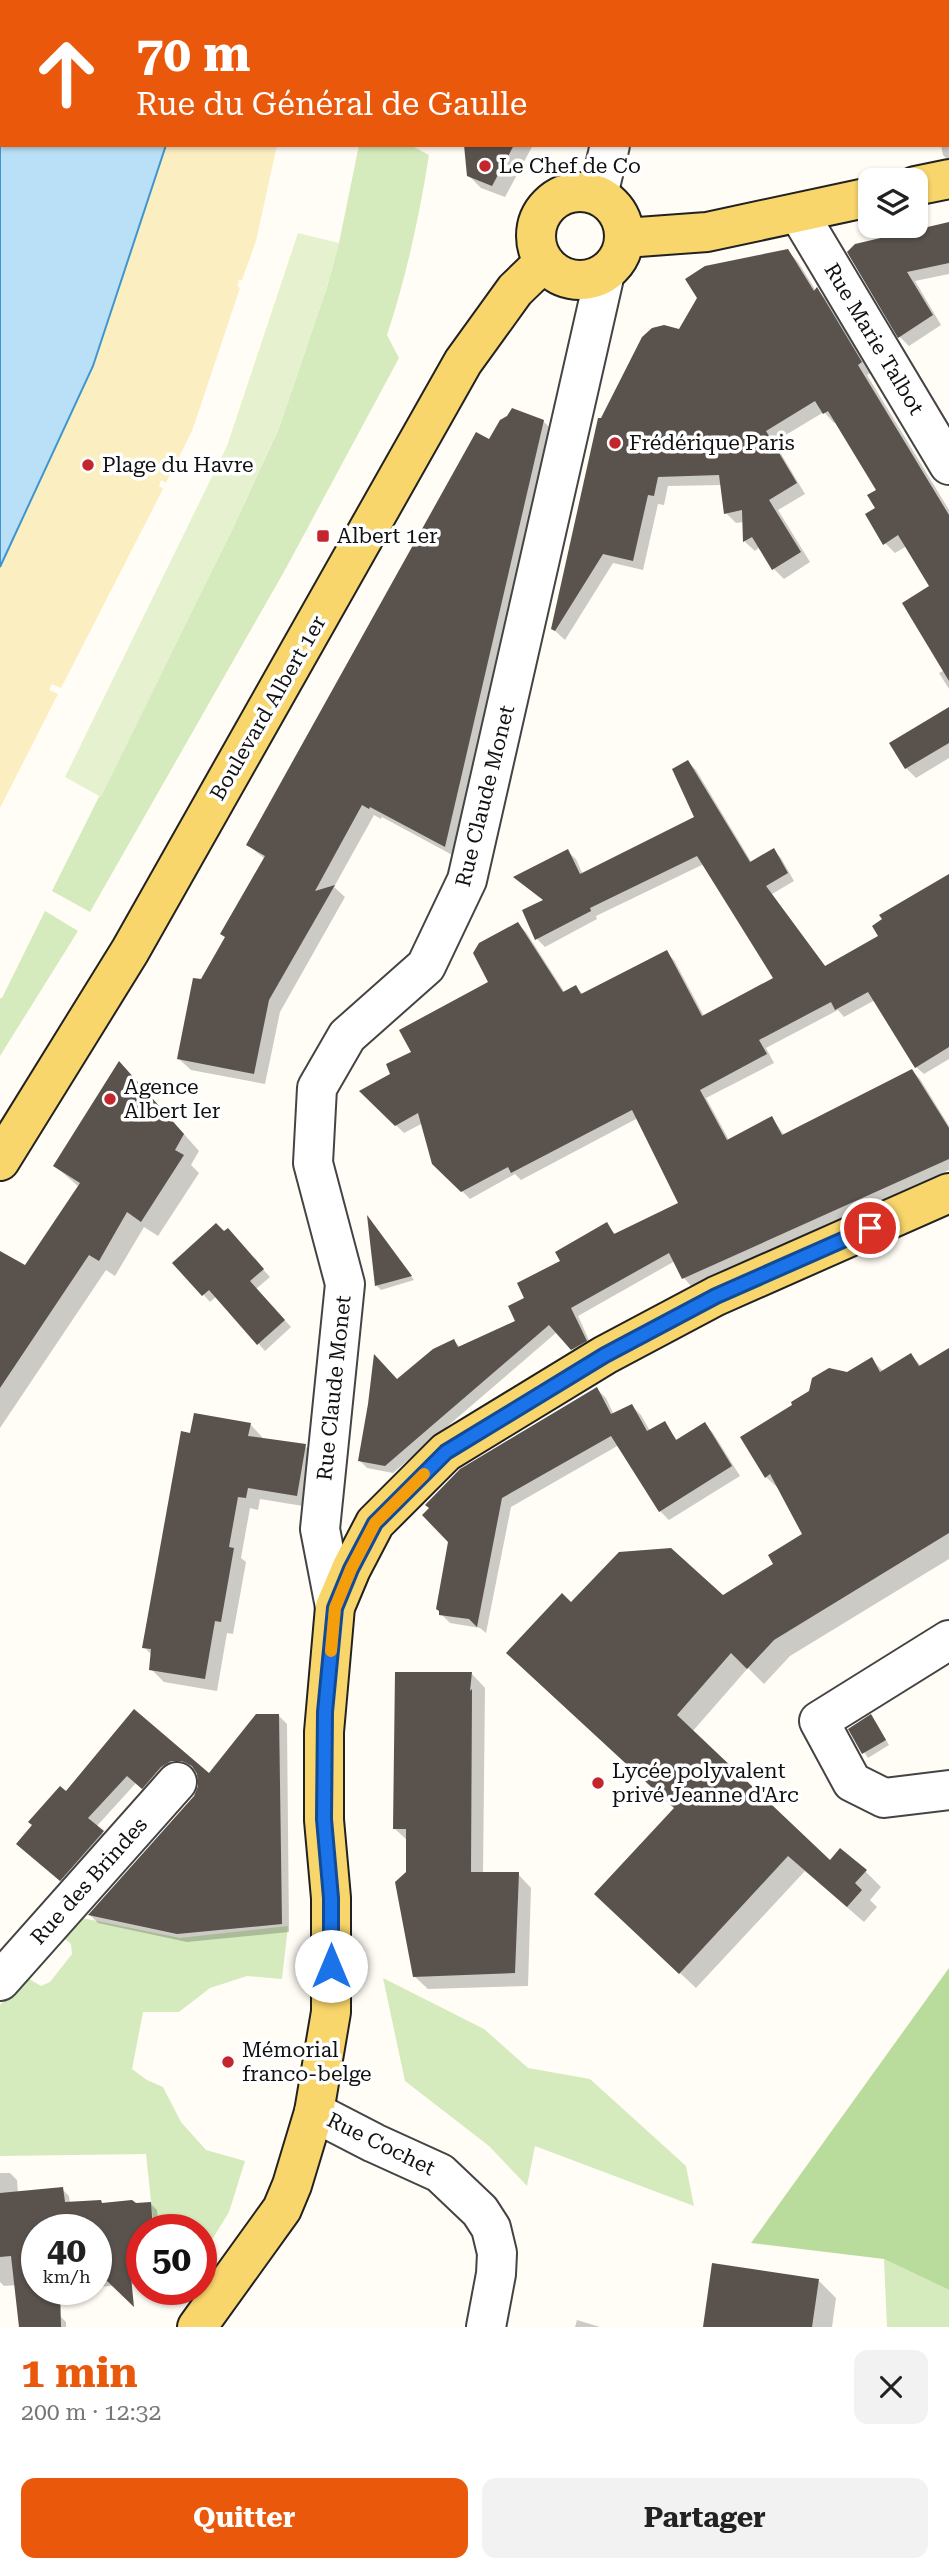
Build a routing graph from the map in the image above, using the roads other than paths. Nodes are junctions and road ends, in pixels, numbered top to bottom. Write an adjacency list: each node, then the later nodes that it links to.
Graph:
1 (609, 147): 4 (street)
2 (949, 179): 3 (main road)
3 (928, 183)
4 (597, 195): 7 (main road); 8 (main road)
5 (858, 200): 6 (main road)
6 (799, 214): 7 (main road); 10 (street, Rue Marie Talbot)
7 (625, 238): 9 (main road)
8 (544, 262): 9 (main road); 11 (main road, Boulevard Albert 1er)
9 (605, 273): 13 (street, Rue Claude Monet)
10 (949, 464)
11 (0, 1160)
12 (949, 1193): 13 (main road)
13 (335, 1608): 18 (main road)
14 (949, 1640): 16 (street)
15 (177, 1782): 17 (street, Rue des Brindes)
16 (949, 1790)
17 (0, 1981)
18 (314, 2112): 19 (main road); 20 (street, Rue Cochet)
19 (197, 2327)
20 (486, 2327)

